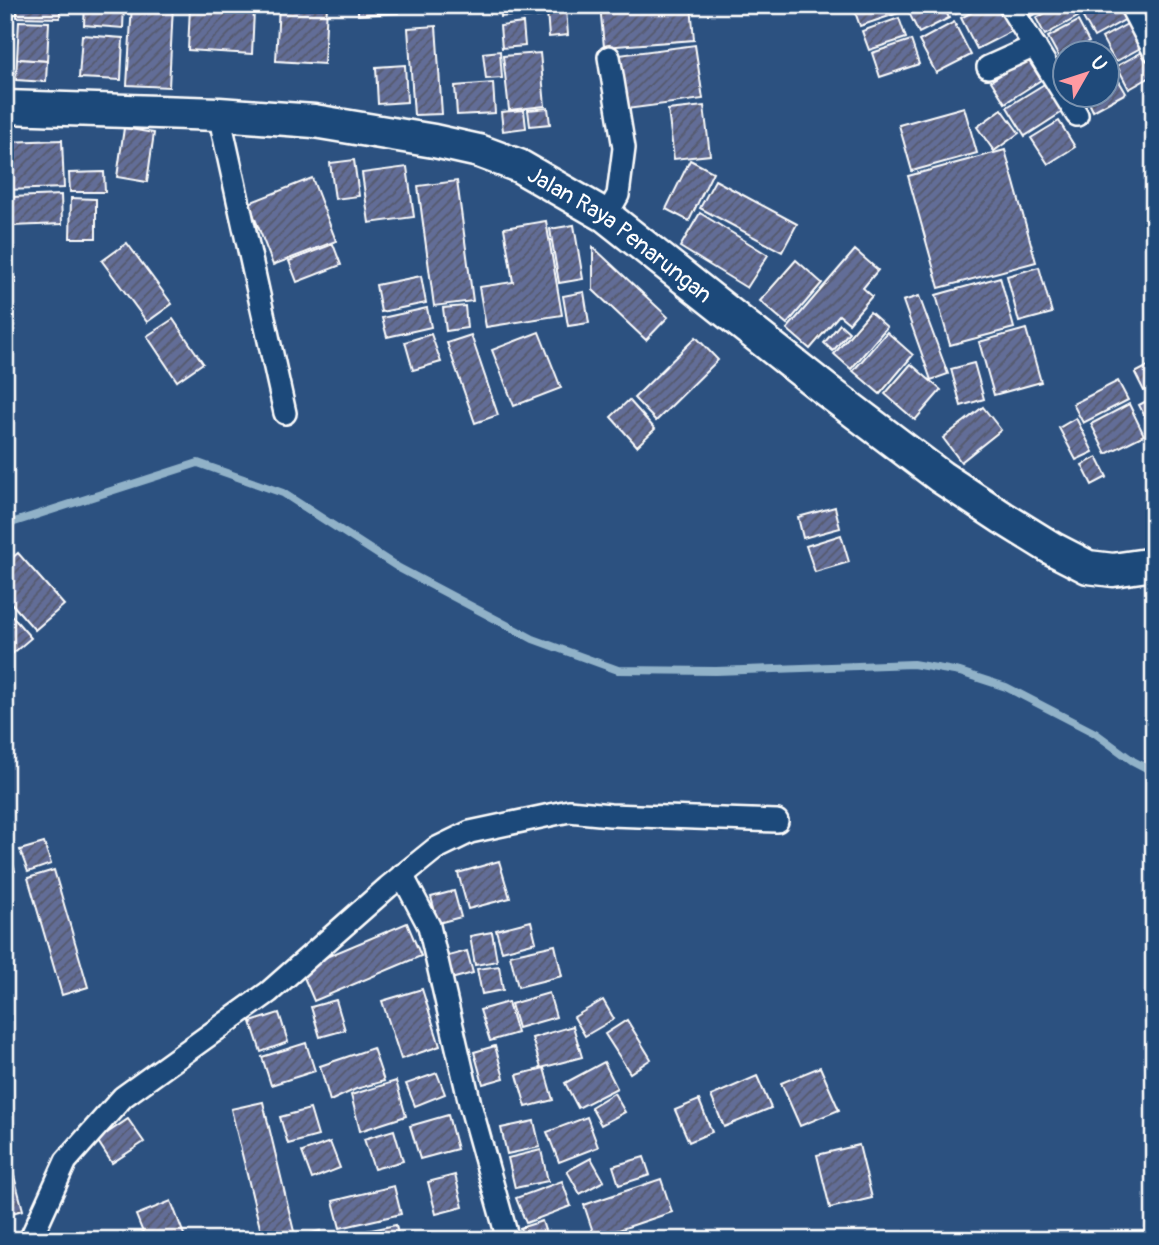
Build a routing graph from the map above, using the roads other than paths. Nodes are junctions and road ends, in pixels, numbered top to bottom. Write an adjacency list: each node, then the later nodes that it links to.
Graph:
1 (1009, 5): 3 (street)
2 (1130, 5): 4 (street)
3 (1035, 46): 6 (street); 9 (street)
4 (1154, 51)
5 (609, 57): 10 (street)
6 (988, 66)
7 (5, 107): 8 (main road, Jalan Raya Penarungan)
8 (219, 114): 10 (main road, Jalan Raya Penarungan); 11 (street)
9 (1077, 115)
10 (606, 216): 12 (main road, Jalan Raya Penarungan)
11 (285, 413)
12 (1154, 564)
13 (777, 821): 14 (street)
14 (402, 875): 15 (street); 16 (street)
15 (30, 1240)
16 (508, 1240)

